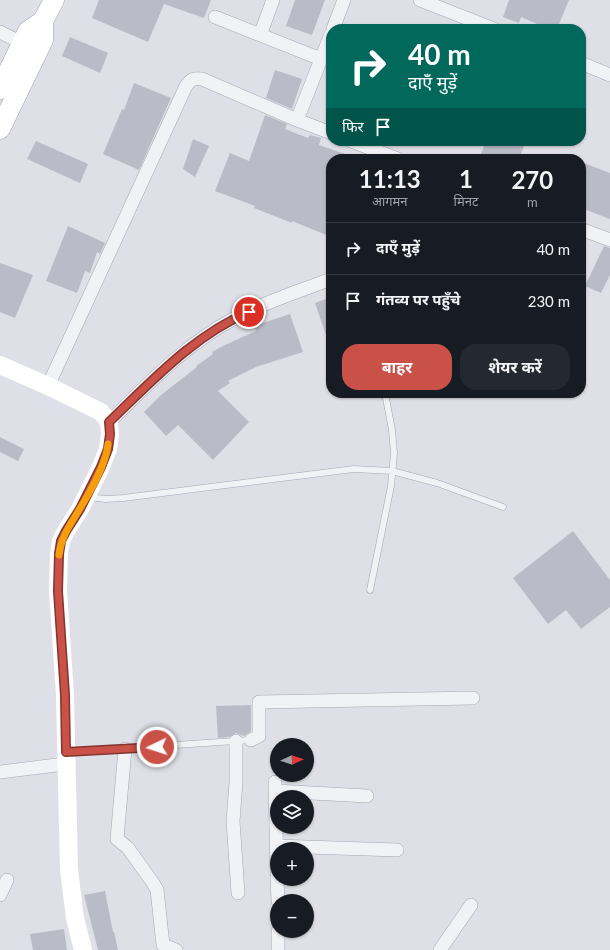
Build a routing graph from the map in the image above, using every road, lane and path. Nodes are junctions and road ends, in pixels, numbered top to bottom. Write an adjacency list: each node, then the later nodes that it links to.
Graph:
1 (54, 0): 6 (main road)
2 (273, 0): 10 (street)
3 (344, 0): 7 (street)
4 (420, 0): 8 (street)
5 (215, 17): 10 (street)
6 (43, 21): 11 (main road); 18 (main road)
7 (335, 24)
8 (481, 24)
9 (0, 32): 11 (street)
10 (260, 35): 13 (street)
11 (22, 43): 16 (main road)
12 (326, 46): 13 (street)
13 (321, 59): 17 (street)
14 (586, 65): 15 (street)
15 (610, 75)
16 (0, 89)
17 (297, 120): 19 (street); 26 (street)
18 (0, 129)
19 (326, 131)
20 (364, 146): 21 (street)
21 (385, 154)
22 (586, 231): 23 (street)
23 (610, 240)
24 (326, 281): 28 (street)
25 (0, 365): 26 (street)
26 (48, 386): 28 (street)
27 (386, 398): 29 (lane)
28 (109, 422): 30 (street)
29 (392, 471): 30 (lane); 31 (lane); 32 (lane)
30 (87, 497): 37 (street)
31 (503, 507)
32 (370, 590)
33 (473, 698): 34 (street)
34 (251, 740): 35 (lane)
35 (236, 741): 36 (lane); 44 (street)
36 (125, 749): 37 (lane); 48 (street)
37 (66, 758): 38 (street); 49 (street)
38 (0, 772)
39 (367, 796): 40 (street)
40 (276, 842)
41 (314, 847): 42 (street)
42 (396, 850)
43 (8, 880): 45 (street)
44 (238, 893)
45 (0, 895)
46 (471, 905): 52 (street)
47 (278, 938): 51 (street)
48 (161, 947): 50 (street)
49 (83, 950)
50 (176, 950)
51 (278, 950)
52 (440, 950)

